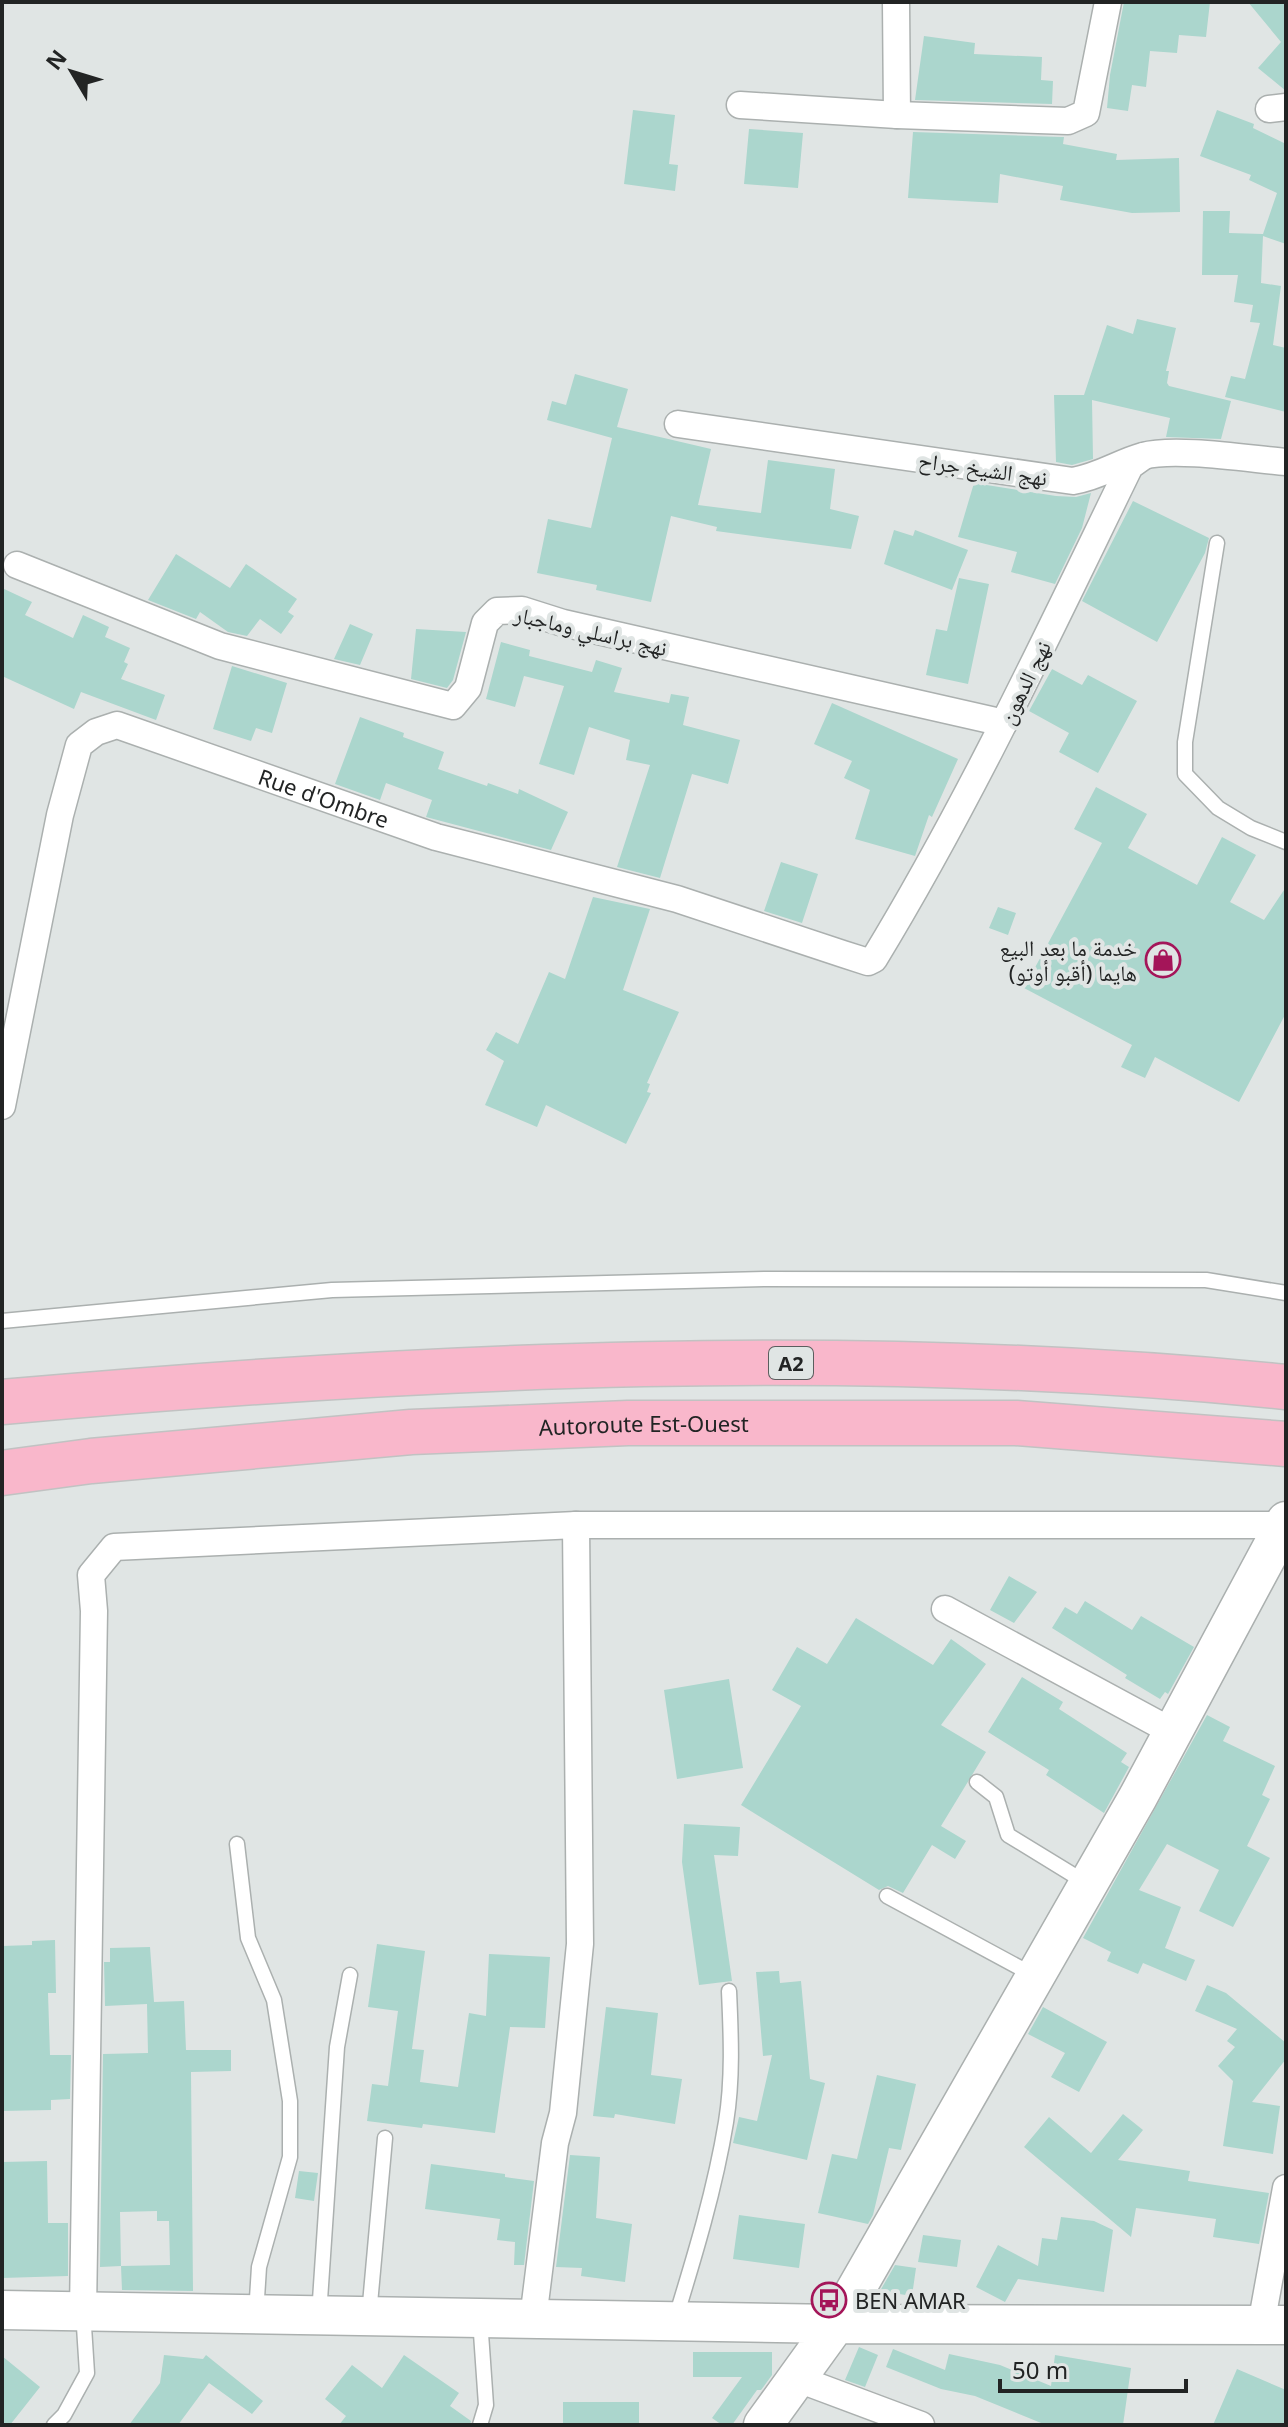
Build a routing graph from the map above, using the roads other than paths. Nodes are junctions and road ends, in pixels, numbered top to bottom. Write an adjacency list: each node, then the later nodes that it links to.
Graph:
1 (896, 2): 4 (street)
2 (1108, 2): 4 (street)
3 (740, 105): 4 (street)
4 (897, 115)
5 (678, 424): 6 (street, نهج الشيخ جراح)
6 (1144, 456): 7 (street, نهج الشيخ جراح); 10 (street, نهج الدهون)
7 (1286, 462)
8 (1217, 543): 11 (lane)
9 (17, 565): 10 (street, نهج براسلي وماجبار)
10 (1004, 723): 12 (street, نهج الدهون)
11 (1286, 842)
12 (904, 910): 13 (street, Rue d'Ombre)
13 (2, 1106)
14 (1286, 1293): 15 (lane)
15 (2, 1321)
16 (1280, 1386): 17 (highway, A2)
17 (2, 1402)
18 (1272, 1443): 19 (highway, Autoroute Est-Ouest)
19 (2, 1473)
20 (1285, 1523): 21 (street); 23 (main road)
21 (576, 1525): 34 (street); 39 (street)
22 (945, 1609): 23 (street)
23 (1173, 1732): 26 (main road)
24 (977, 1782): 26 (lane)
25 (237, 1844): 35 (lane)
26 (1088, 1884): 29 (main road)
27 (887, 1896): 29 (lane)
28 (350, 1975): 36 (lane)
29 (1035, 1977): 41 (main road)
30 (729, 1991): 40 (lane)
31 (385, 2138): 37 (lane)
32 (1286, 2188): 42 (street)
33 (2, 2310): 34 (main road)
34 (83, 2311): 35 (main road); 44 (lane)
35 (256, 2314): 36 (main road)
36 (319, 2315): 37 (main road)
37 (369, 2316): 38 (main road)
38 (480, 2318): 39 (main road); 45 (lane)
39 (533, 2319): 40 (main road)
40 (675, 2321): 41 (main road)
41 (836, 2324): 42 (main road); 43 (main road)
42 (1274, 2325)
43 (798, 2379): 46 (main road); 47 (street)
44 (54, 2425)
45 (480, 2425)
46 (763, 2425)
47 (921, 2425)

